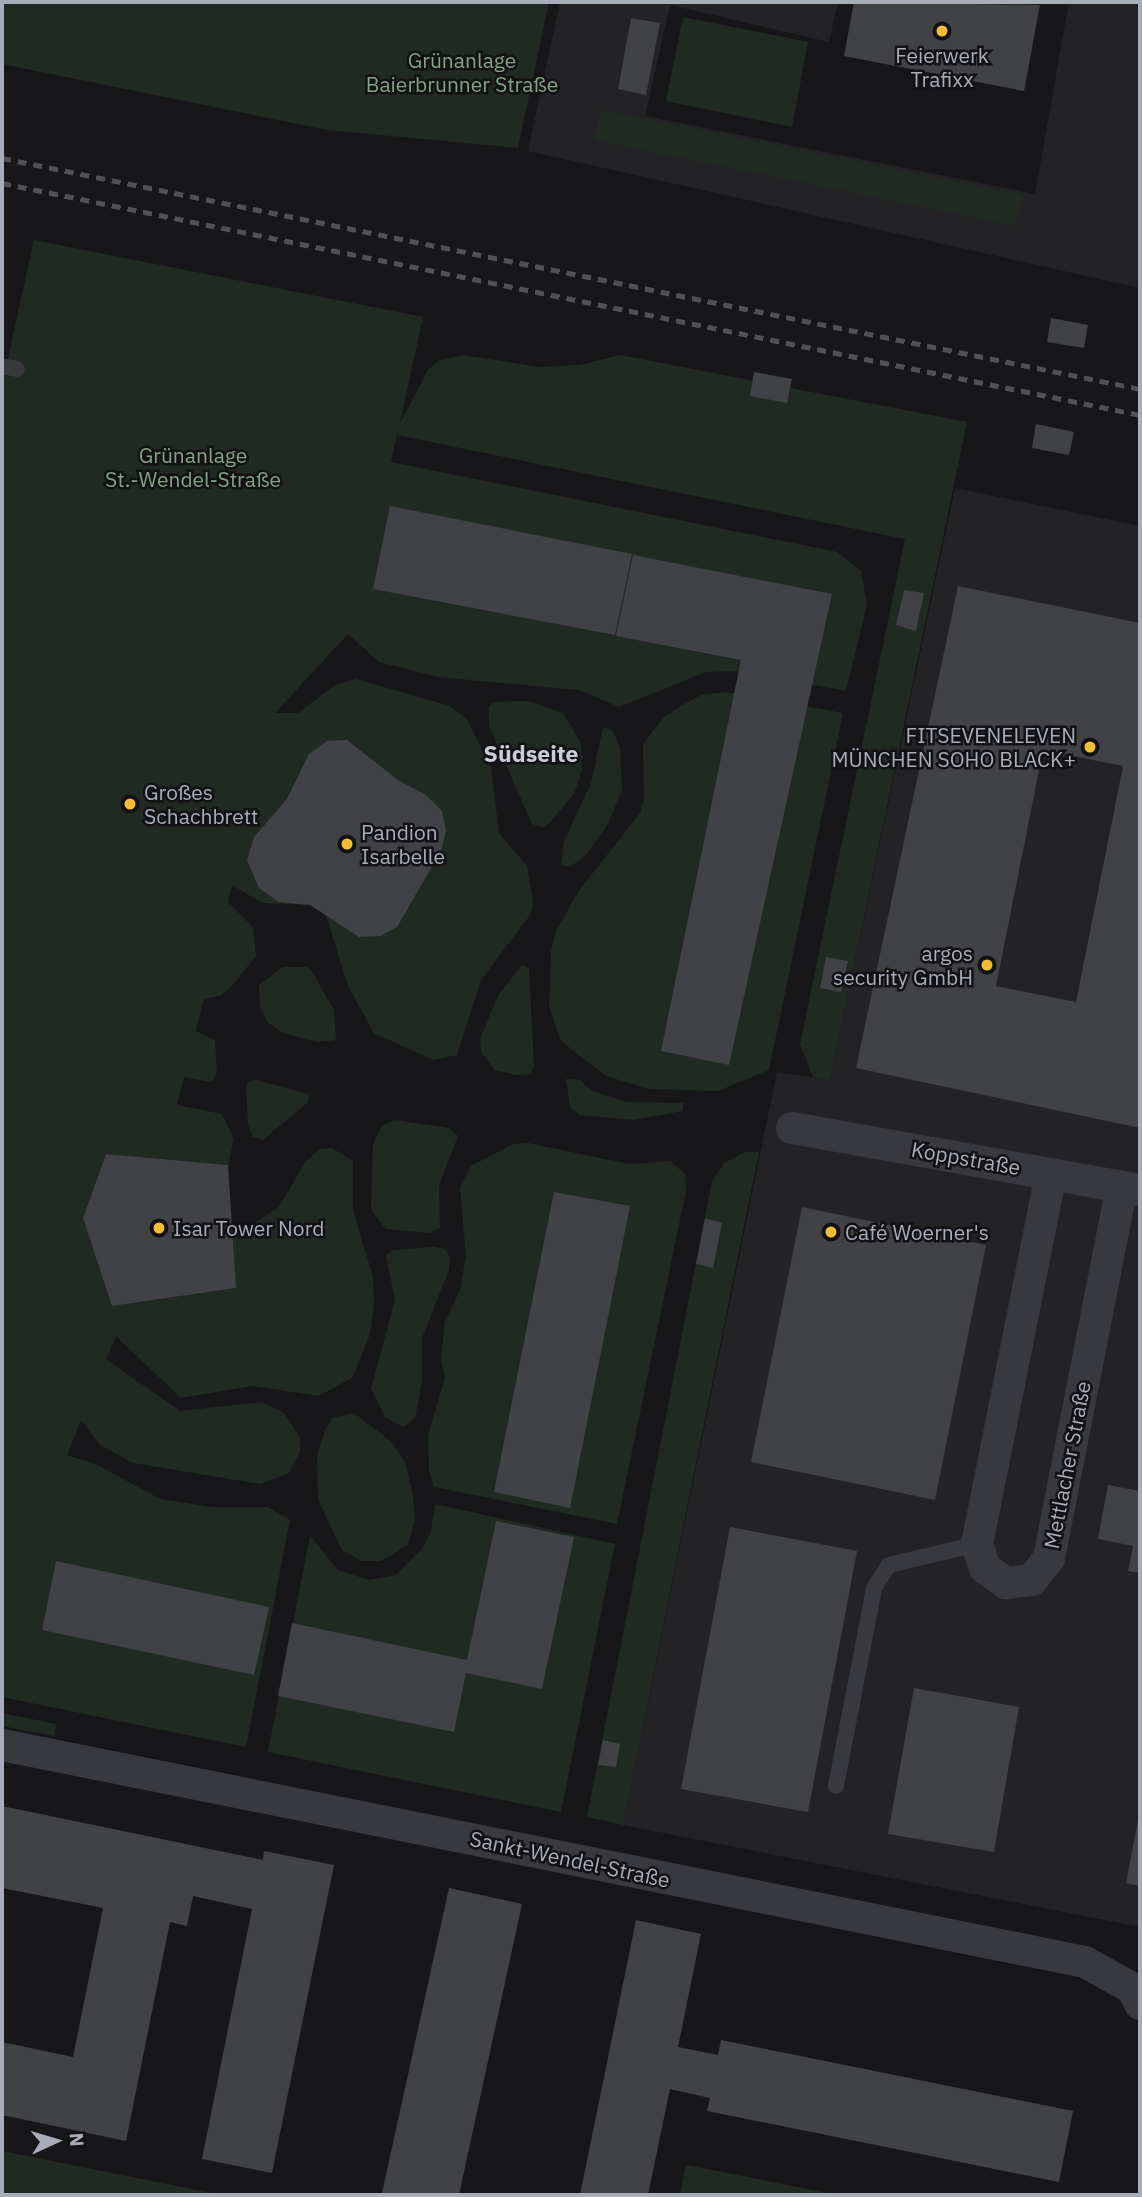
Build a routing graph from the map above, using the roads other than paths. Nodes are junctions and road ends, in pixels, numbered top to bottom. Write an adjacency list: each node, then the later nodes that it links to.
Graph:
1 (792, 1128): 2 (street, Koppstraße)
2 (1051, 1174): 3 (street, Koppstraße); 4 (street)
3 (1131, 1189): 4 (street, Mettlacher Straße)
4 (977, 1544): 6 (lane)
5 (2, 1745): 7 (street, Sankt-Wendel-Straße)
6 (836, 1786)
7 (1136, 1996)

